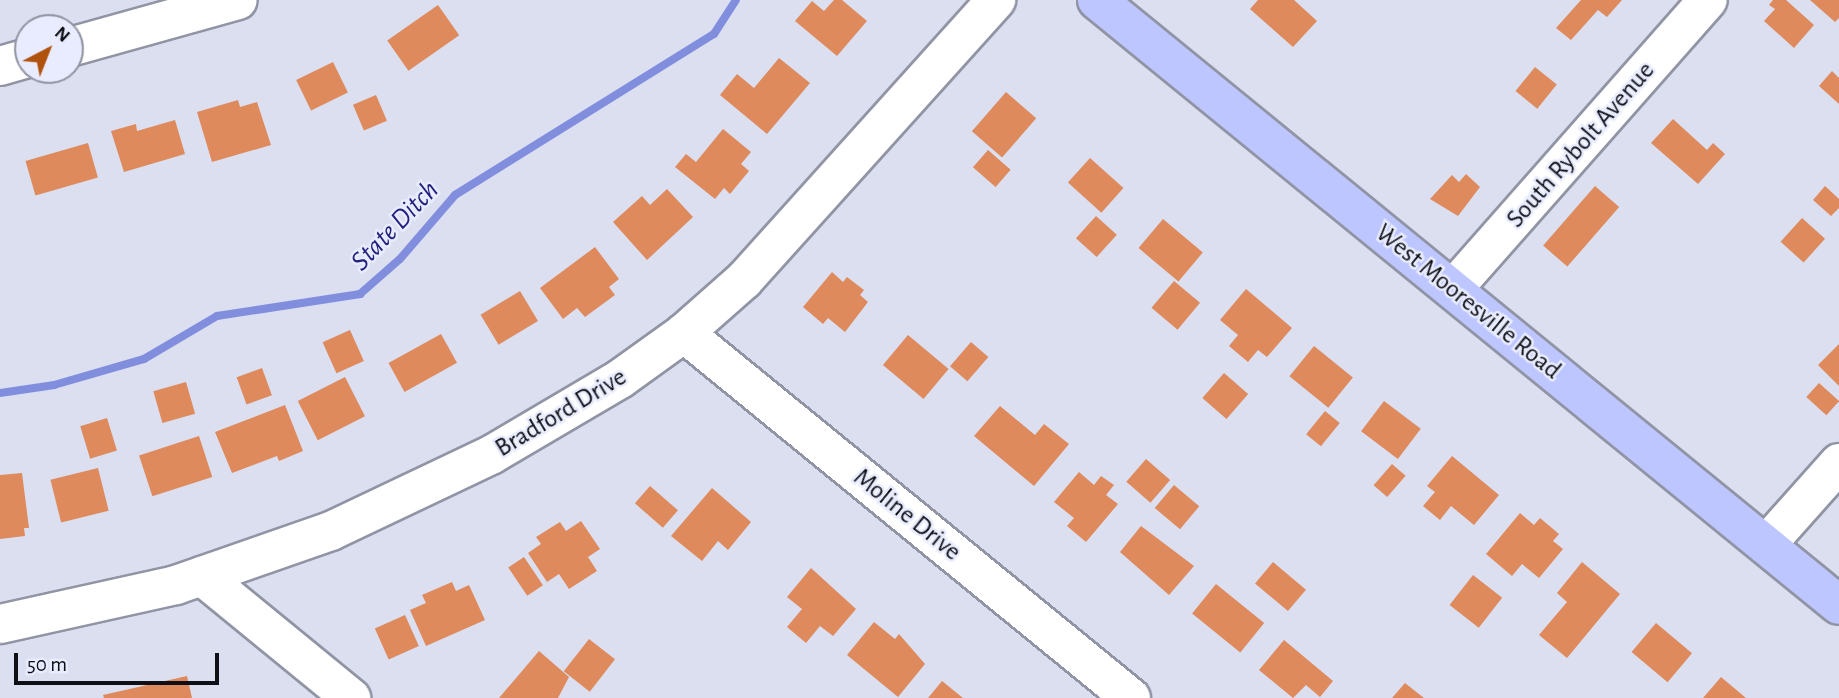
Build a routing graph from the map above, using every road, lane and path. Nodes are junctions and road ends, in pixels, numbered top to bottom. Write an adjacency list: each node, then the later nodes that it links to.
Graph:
1 (238, 0): 5 (street)
2 (996, 0): 8 (street, Bradford Drive)
3 (1708, 0): 7 (street, South Rybolt Avenue)
4 (1112, 4): 7 (main road, West Mooresville Road)
5 (192, 6): 6 (street)
6 (84, 42)
7 (1453, 289): 10 (main road, West Mooresville Road)
8 (684, 333): 11 (street, Bradford Drive); 15 (street, Moline Drive)
9 (1839, 463): 10 (street)
10 (1766, 545): 12 (main road, West Mooresville Road)
11 (202, 576): 13 (street, Bradford Drive); 14 (street)
12 (1839, 605)
13 (0, 624)
14 (351, 698)
15 (1131, 698)

